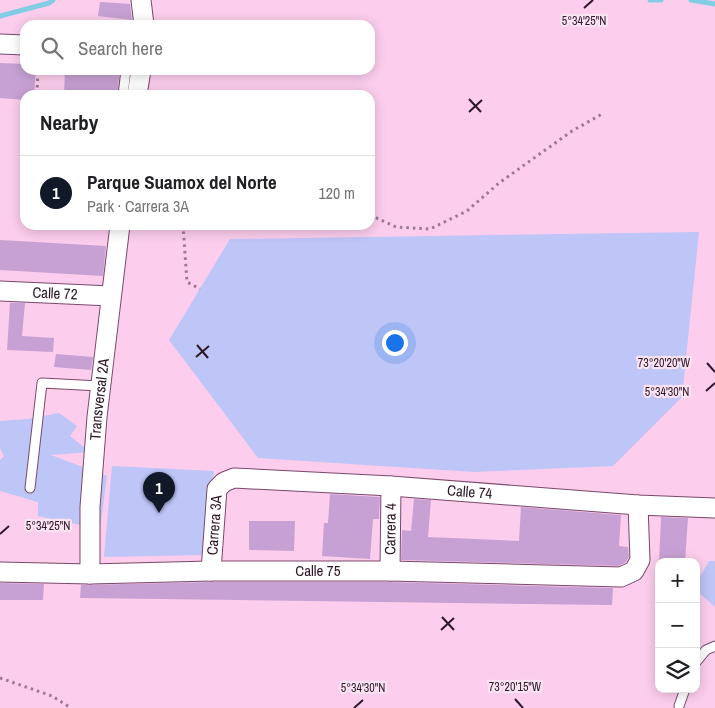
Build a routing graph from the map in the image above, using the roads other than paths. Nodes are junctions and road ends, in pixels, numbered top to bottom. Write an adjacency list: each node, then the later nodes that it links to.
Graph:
1 (142, 0): 2 (street)
2 (144, 20)
3 (0, 44): 4 (street)
4 (20, 45)
5 (125, 75): 7 (lane)
6 (140, 75): 8 (street)
7 (124, 90)
8 (138, 90)
9 (119, 230): 11 (street, Transversal 2A)
10 (0, 291): 11 (street, Calle 72)
11 (111, 296): 12 (street, Transversal 2A)
12 (100, 386): 15 (lane); 21 (street, Transversal 2A)
13 (224, 482): 14 (street, Calle 74); 18 (street, Carrera 3A)
14 (390, 486): 16 (street, Calle 74); 19 (street, Carrera 4)
15 (30, 488)
16 (638, 505): 17 (street, Calle 74); 19 (street, Calle 75)
17 (715, 508)
18 (211, 570): 19 (street, Calle 75); 21 (street, Calle 75)
19 (390, 571)
20 (0, 572): 21 (street, Calle 75)
21 (90, 574)
22 (715, 646): 23 (lane)
23 (700, 657)
24 (684, 693): 25 (lane)
25 (679, 706)

